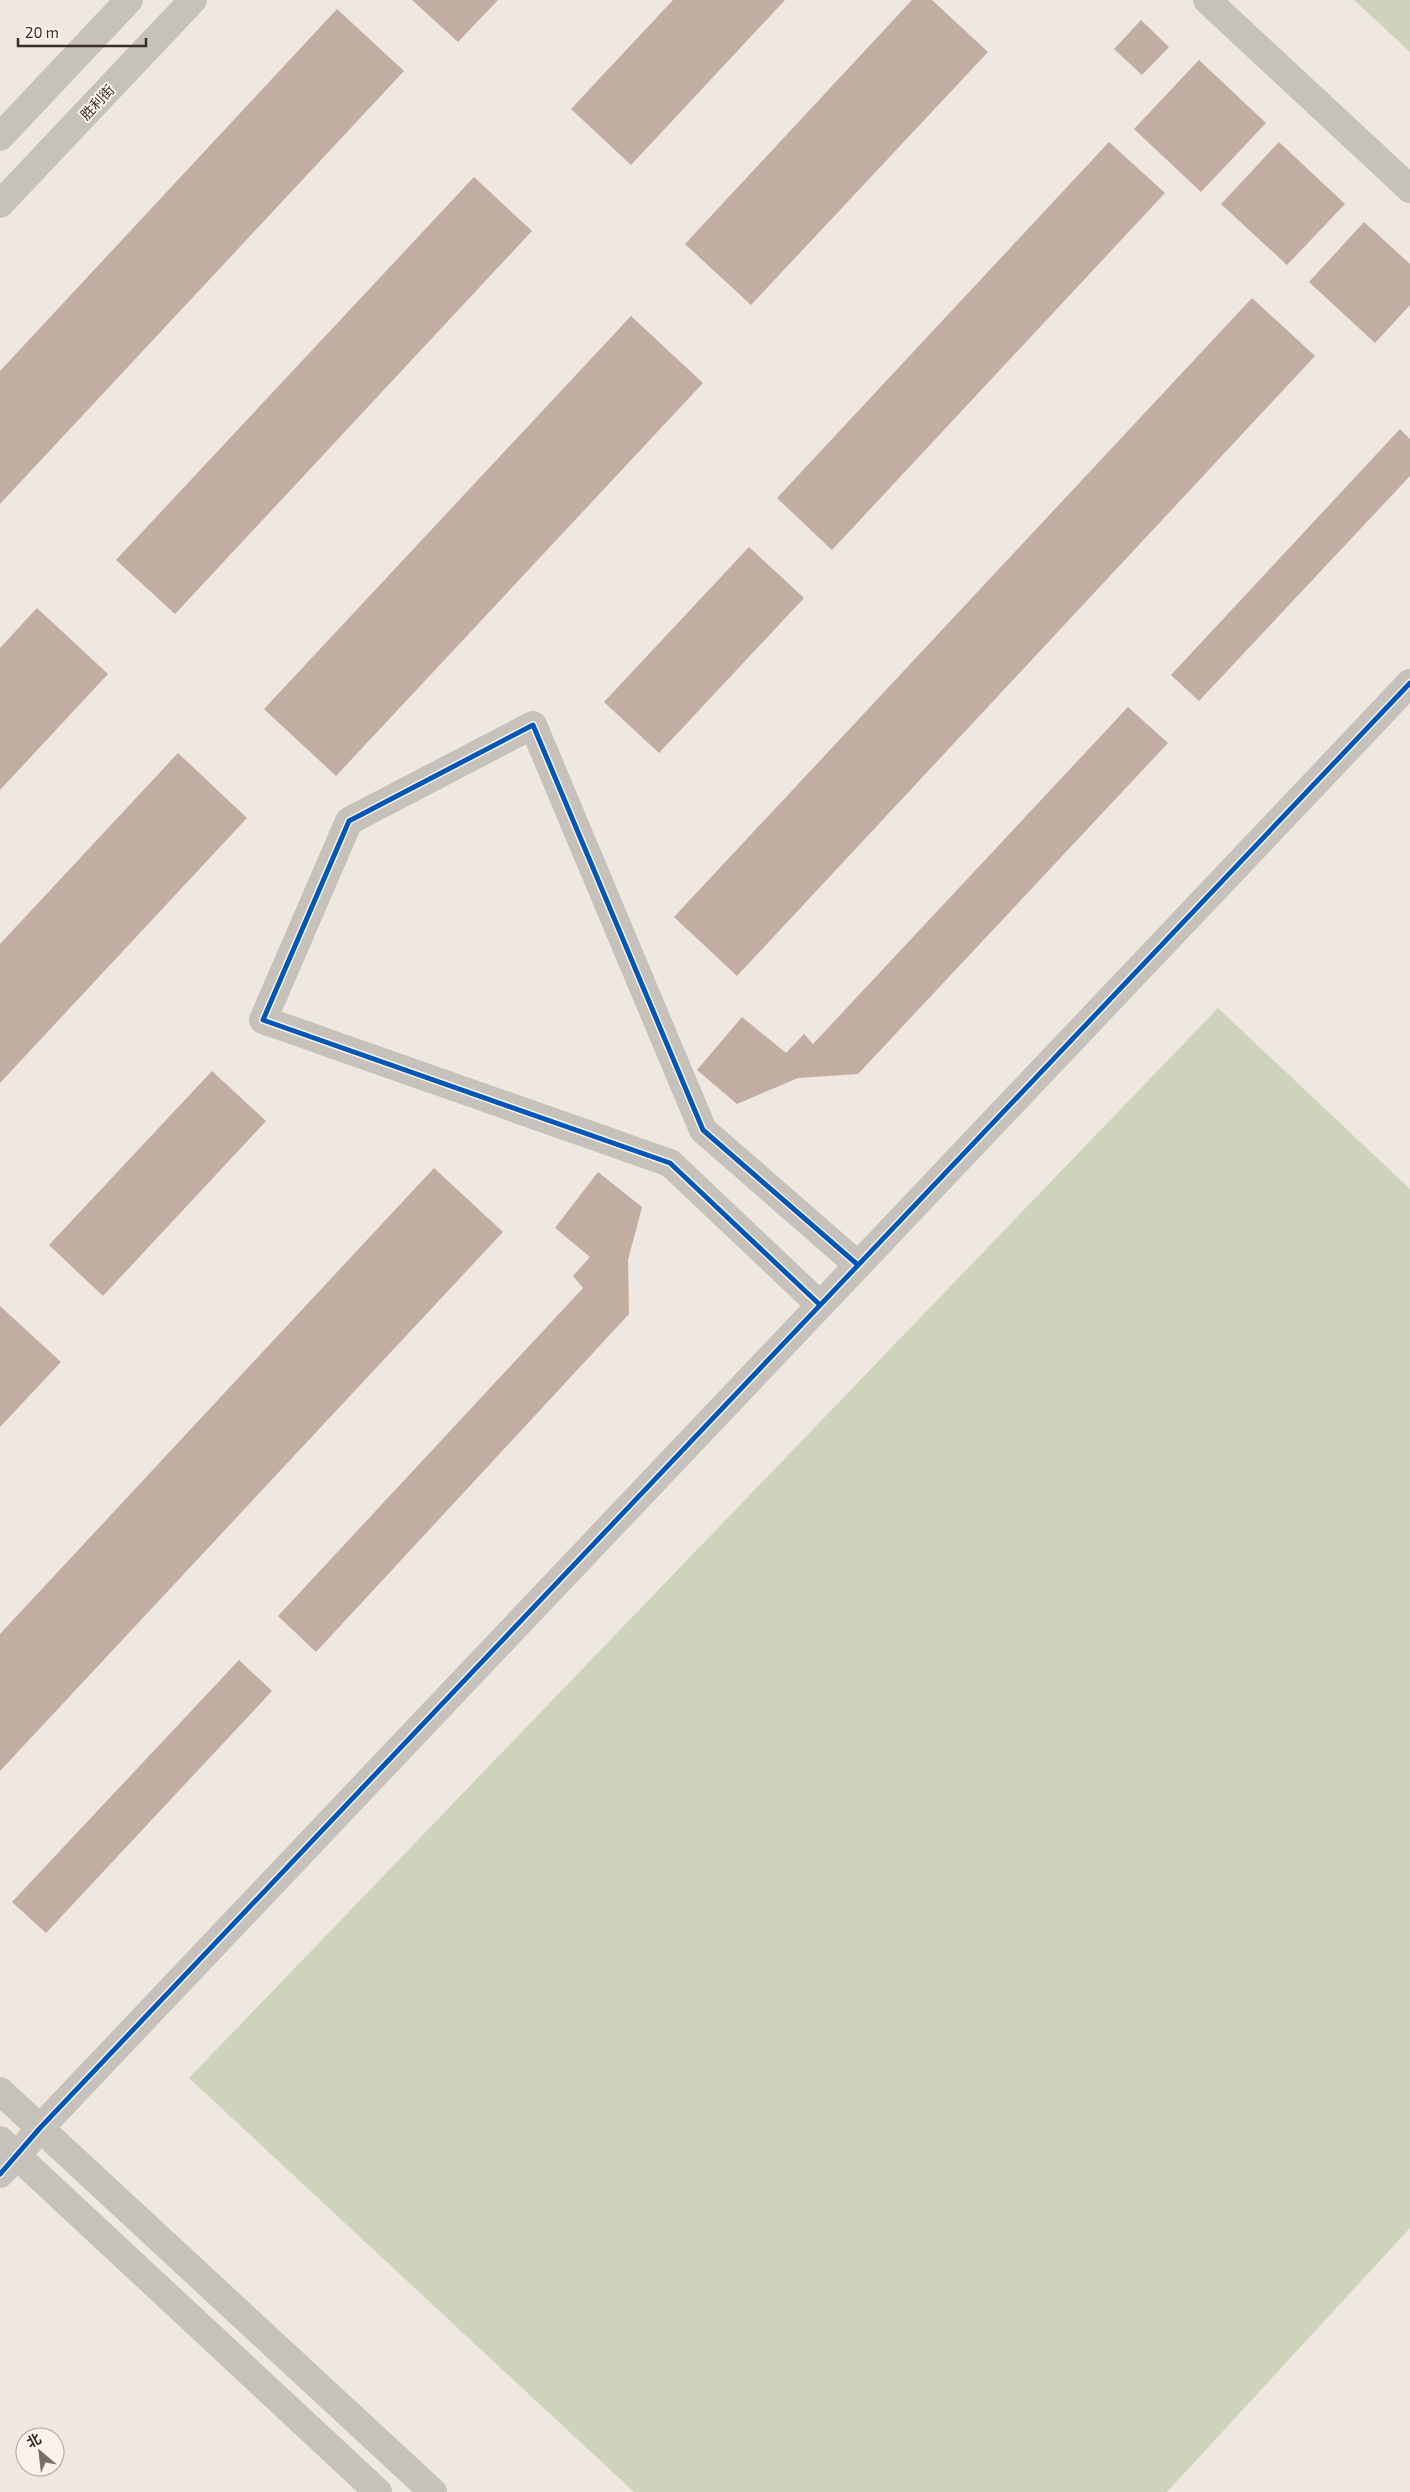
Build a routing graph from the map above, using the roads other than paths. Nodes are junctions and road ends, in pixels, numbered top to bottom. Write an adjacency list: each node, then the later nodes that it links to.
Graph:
1 (129, 0): 4 (street)
2 (193, 0): 6 (street, 胜利街)
3 (1207, 0): 5 (street)
4 (0, 137)
5 (1410, 189)
6 (0, 204)
7 (1410, 683): 8 (street)
8 (858, 1265): 9 (street); 9 (street)
9 (820, 1305): 11 (street)
10 (0, 2091): 11 (street)
11 (40, 2128): 12 (street); 14 (street)
12 (6, 2156): 13 (street)
13 (378, 2492)
14 (433, 2492)

